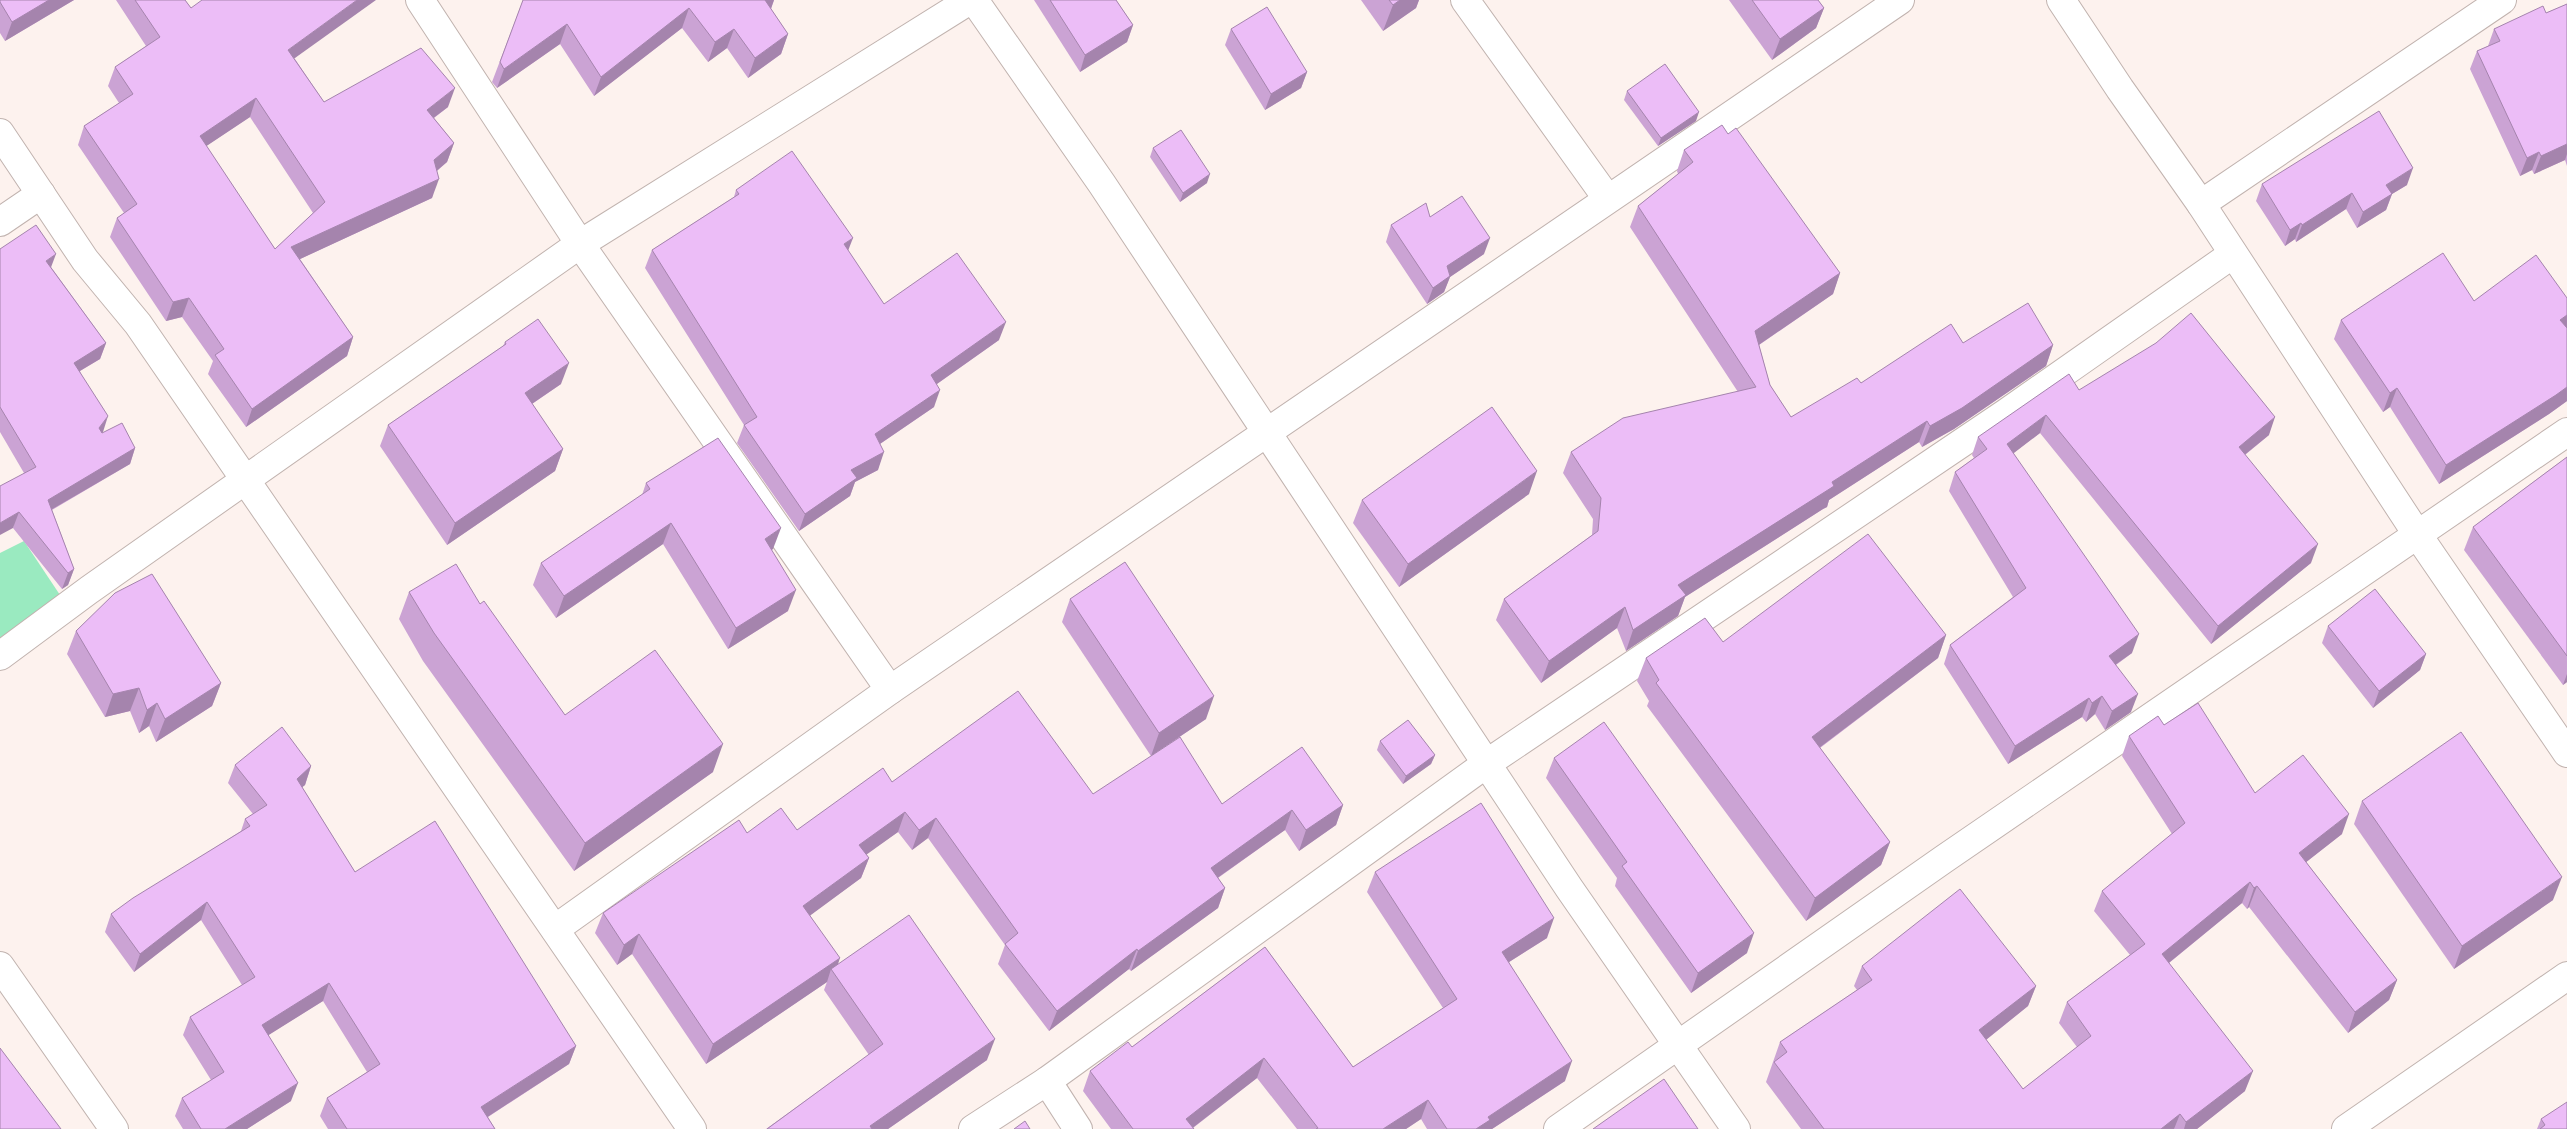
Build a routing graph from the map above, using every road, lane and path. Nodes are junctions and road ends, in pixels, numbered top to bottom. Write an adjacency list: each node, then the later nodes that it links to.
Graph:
1 (420, 0): 13 (street)
2 (970, 0): 13 (street)
3 (974, 0): 15 (street)
4 (1465, 0): 10 (street)
5 (1900, 0): 10 (street)
6 (2060, 0): 11 (street)
7 (2502, 0): 11 (street)
8 (0, 133): 9 (street)
9 (41, 194): 12 (street); 17 (street)
10 (1607, 198): 15 (street)
11 (2202, 204): 14 (street)
12 (0, 222)
13 (580, 244): 17 (street); 20 (street)
14 (2233, 254): 18 (street); 22 (street)
15 (1266, 431): 20 (street); 22 (street)
16 (2567, 432): 18 (street)
17 (245, 479): 19 (street); 23 (street)
18 (2418, 534): 21 (street); 26 (street)
19 (0, 656)
20 (890, 690): 23 (street)
21 (2567, 753)
22 (1486, 764): 26 (street); 27 (street)
23 (555, 929): 29 (street)
24 (2567, 976): 34 (street)
25 (4, 980): 28 (street)
26 (1678, 1046): 32 (street); 33 (street)
27 (1047, 1081): 30 (street); 31 (street)
28 (114, 1129)
29 (692, 1129)
30 (973, 1129)
31 (1078, 1129)
32 (1558, 1129)
33 (1736, 1129)
34 (2346, 1129)

